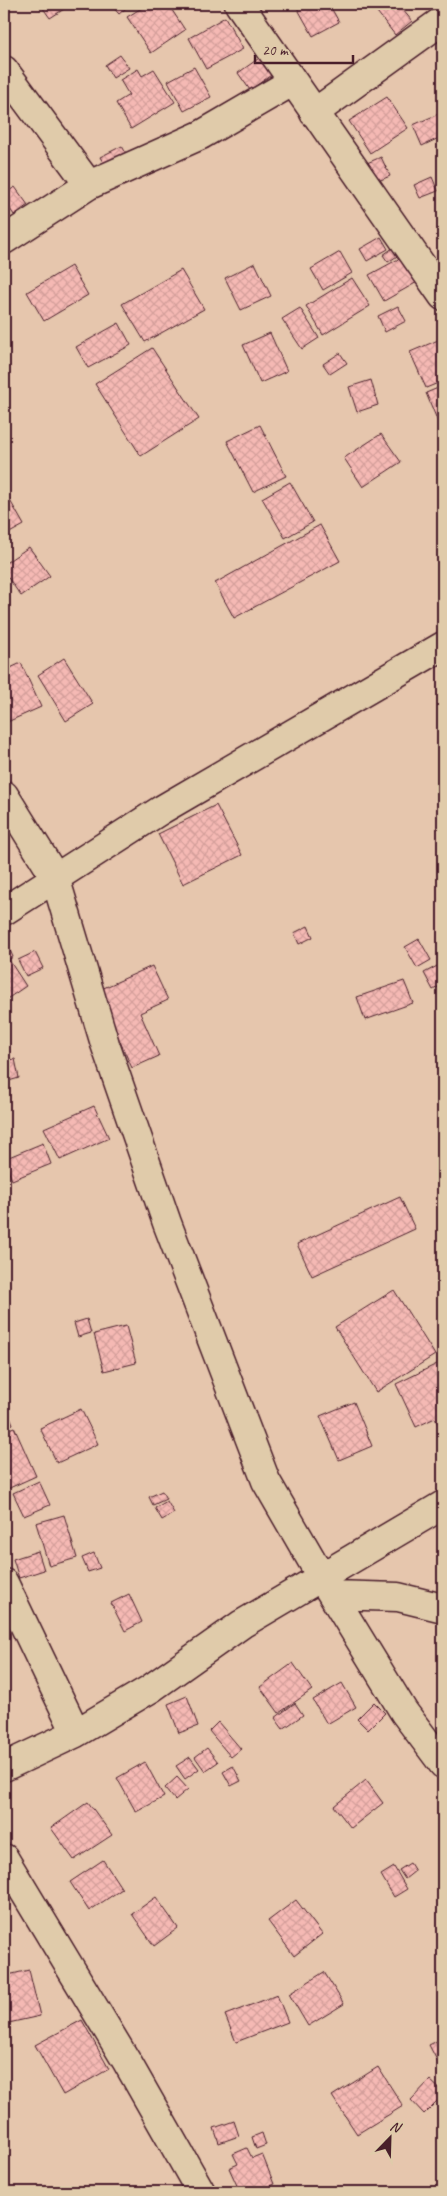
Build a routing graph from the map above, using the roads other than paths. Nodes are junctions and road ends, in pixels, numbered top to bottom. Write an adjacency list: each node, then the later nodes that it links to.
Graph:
1 (240, 4): 4 (street)
2 (443, 20): 5 (street)
3 (4, 70): 6 (street)
4 (292, 82): 5 (street); 6 (street)
5 (314, 113): 8 (street)
6 (88, 185): 7 (street)
7 (4, 240)
8 (443, 296)
9 (443, 646): 11 (street)
10 (4, 795): 11 (street)
11 (55, 877): 12 (street); 15 (street)
12 (4, 911)
13 (443, 1505): 15 (street)
14 (4, 1583): 17 (street)
15 (328, 1586): 16 (street); 17 (street); 18 (street)
16 (443, 1608)
17 (76, 1733): 19 (street)
18 (443, 1764)
19 (4, 1768)
20 (4, 1858): 21 (street)
21 (201, 2192)

